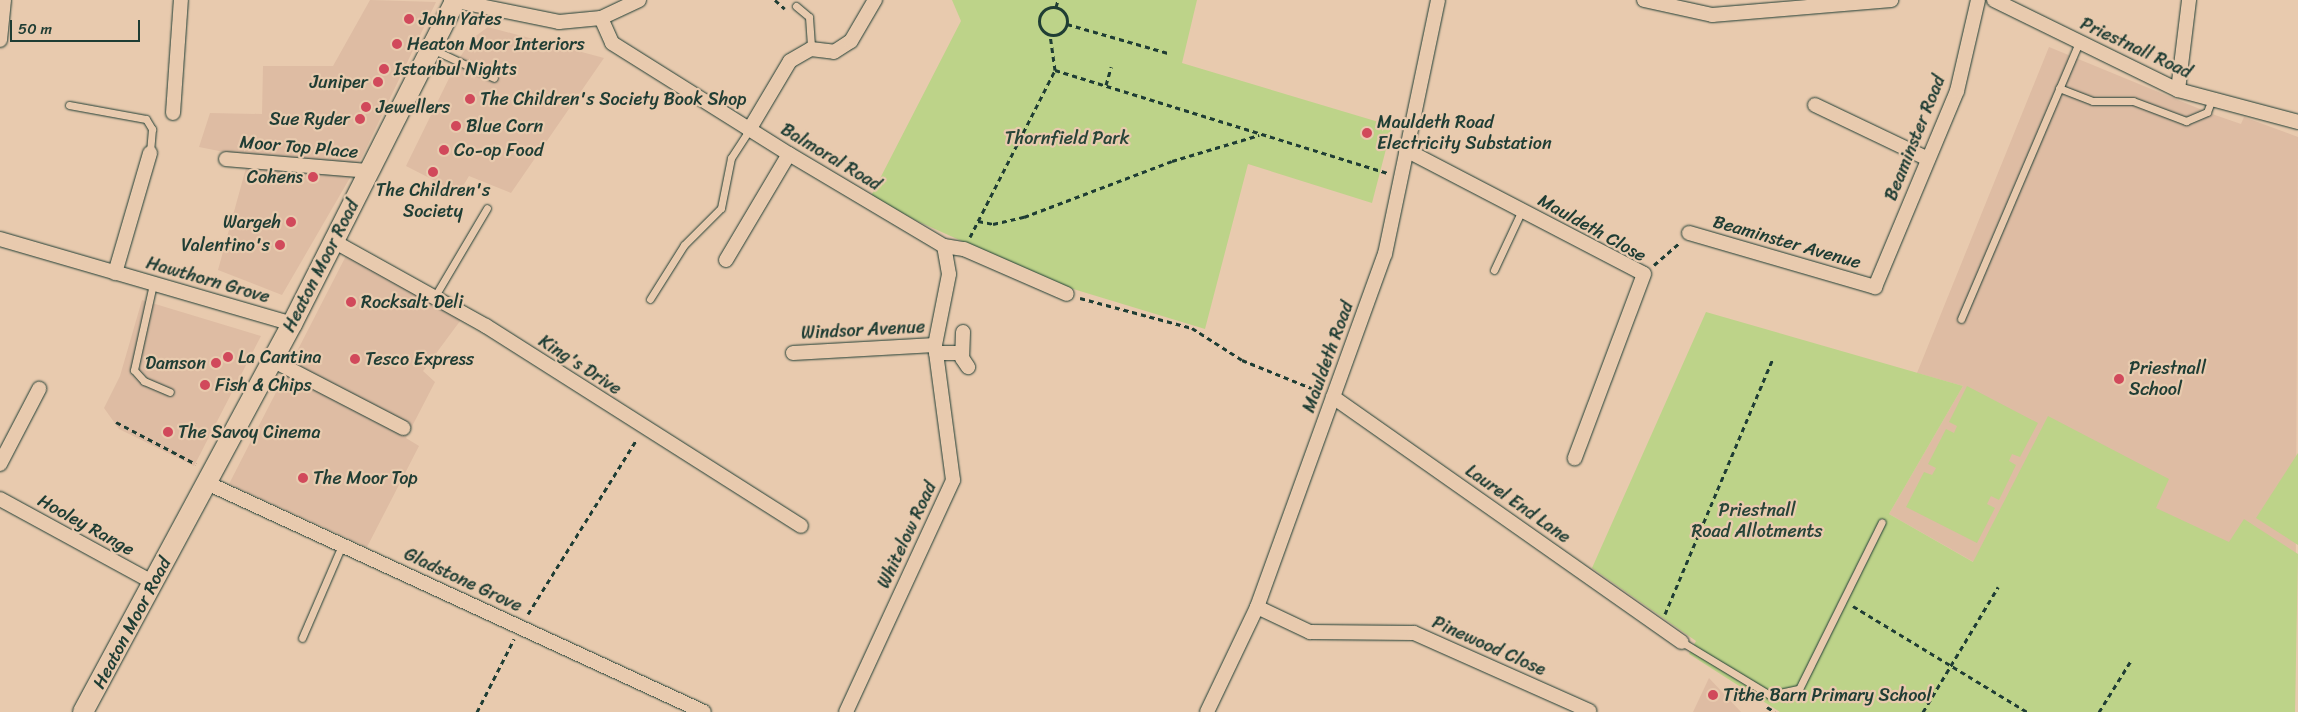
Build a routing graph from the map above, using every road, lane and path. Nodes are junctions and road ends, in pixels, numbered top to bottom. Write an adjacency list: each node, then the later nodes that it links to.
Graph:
1 (4, 0): 20 (street)
2 (181, 0): 34 (street)
3 (639, 0): 17 (street)
4 (775, 0): 16 (path)
5 (875, 0): 22 (street)
6 (1058, 0): 15 (path)
7 (1438, 0): 38 (street, Mauldeth Road)
8 (1644, 0): 9 (street)
9 (1890, 0)
10 (1978, 0): 42 (street, Beaminster Road)
11 (1994, 0): 21 (street, Priestnall Road)
12 (2189, 0): 30 (street)
13 (455, 1): 17 (street); 23 (main road, Heaton Moor Road)
14 (796, 6): 22 (lane)
15 (1056, 7): 18 (path); 19 (path)
16 (789, 12)
17 (601, 18): 36 (street, Balmoral Road)
18 (1067, 24): 19 (path); 24 (path)
19 (1050, 36): 26 (path)
20 (0, 40)
21 (2079, 43): 29 (lane); 30 (street, Priestnall Road)
22 (811, 49): 36 (street)
23 (433, 50): 27 (lane); 43 (main road, Heaton Moor Road)
24 (1168, 53)
25 (1111, 67): 28 (path)
26 (1055, 70): 28 (path); 47 (path)
27 (494, 78)
28 (1106, 84): 37 (path)
29 (2060, 88): 31 (lane); 62 (lane)
30 (2178, 90): 31 (street, Priestnall Road)
31 (2212, 99): 35 (street, Priestnall Road)
32 (1815, 104): 42 (street)
33 (70, 105): 39 (lane)
34 (173, 113)
35 (2298, 122)
36 (749, 130): 40 (street, Balmoral Road); 61 (lane)
37 (1260, 135): 44 (path); 47 (path)
38 (1406, 150): 44 (street, Mauldeth Road); 46 (street, Mauldeth Close)
39 (150, 153): 55 (street)
40 (789, 154): 51 (street, Balmoral Road); 53 (street)
41 (226, 159): 43 (street, Moor Top Place)
42 (1928, 159): 58 (street, Beaminster Road)
43 (369, 171): 50 (main road, Heaton Moor Road)
44 (1398, 176): 73 (street, Mauldeth Road)
45 (487, 208): 60 (lane)
46 (1522, 210): 54 (lane); 56 (street, Mauldeth Close)
47 (978, 220): 52 (path)
48 (1689, 233): 56 (path); 58 (street, Beaminster Avenue)
49 (0, 239): 55 (street, Hawthorn Grove)
50 (335, 242): 60 (street, King's Drive); 63 (main road, Heaton Moor Road)
51 (944, 246): 52 (street, Balmoral Road); 65 (street, Whitelow Road)
52 (964, 249): 59 (street, Balmoral Road)
53 (726, 260)
54 (1494, 270)
55 (115, 273): 57 (street, Hawthorn Grove)
56 (1644, 274): 77 (street, Mauldeth Close)
57 (153, 284): 63 (street, Hawthorn Grove); 72 (lane)
58 (1875, 287)
59 (1067, 294): 73 (path)
60 (435, 296): 76 (street, King's Drive)
61 (650, 299)
62 (1961, 318)
63 (292, 324): 69 (main road, Heaton Moor Road)
64 (963, 332): 67 (street)
65 (935, 349): 66 (street, Windsor Avenue); 67 (street, Windsor Avenue); 98 (street, Whitelow Road)
66 (793, 353)
67 (962, 353): 70 (street)
68 (1773, 358): 89 (path)
69 (272, 360): 75 (street); 79 (main road, Heaton Moor Road)
70 (968, 367)
71 (39, 389): 78 (street)
72 (170, 392)
73 (1333, 397): 87 (street, Mauldeth Road); 89 (street, Laurel End Lane)
74 (116, 422): 79 (path)
75 (403, 428)
76 (644, 428): 82 (street, King's Drive); 88 (path)
77 (1575, 458)
78 (0, 464)
79 (210, 478): 83 (street, Gladstone Grove); 84 (main road, Heaton Moor Road)
80 (0, 500): 84 (street, Hooley Range)
81 (1882, 522): 86 (lane)
82 (801, 526)
83 (342, 545): 88 (street, Gladstone Grove); 90 (lane)
84 (154, 583): 95 (main road, Heaton Moor Road)
85 (1998, 588): 93 (path)
86 (1846, 602): 91 (lane); 93 (path)
87 (1257, 607): 94 (street, Pinewood Close); 99 (street, Mauldeth Road)
88 (520, 627): 96 (path); 97 (street, Gladstone Grove)
89 (1660, 627): 91 (street, Laurel End Lane)
90 (302, 638)
91 (1682, 642)
92 (2132, 659): 102 (path)
93 (1951, 664): 100 (path); 101 (path)
94 (1588, 711)
95 (84, 712)
96 (477, 712)
97 (704, 712)
98 (846, 712)
99 (1207, 712)
100 (1923, 712)
101 (2027, 712)
102 (2099, 712)

